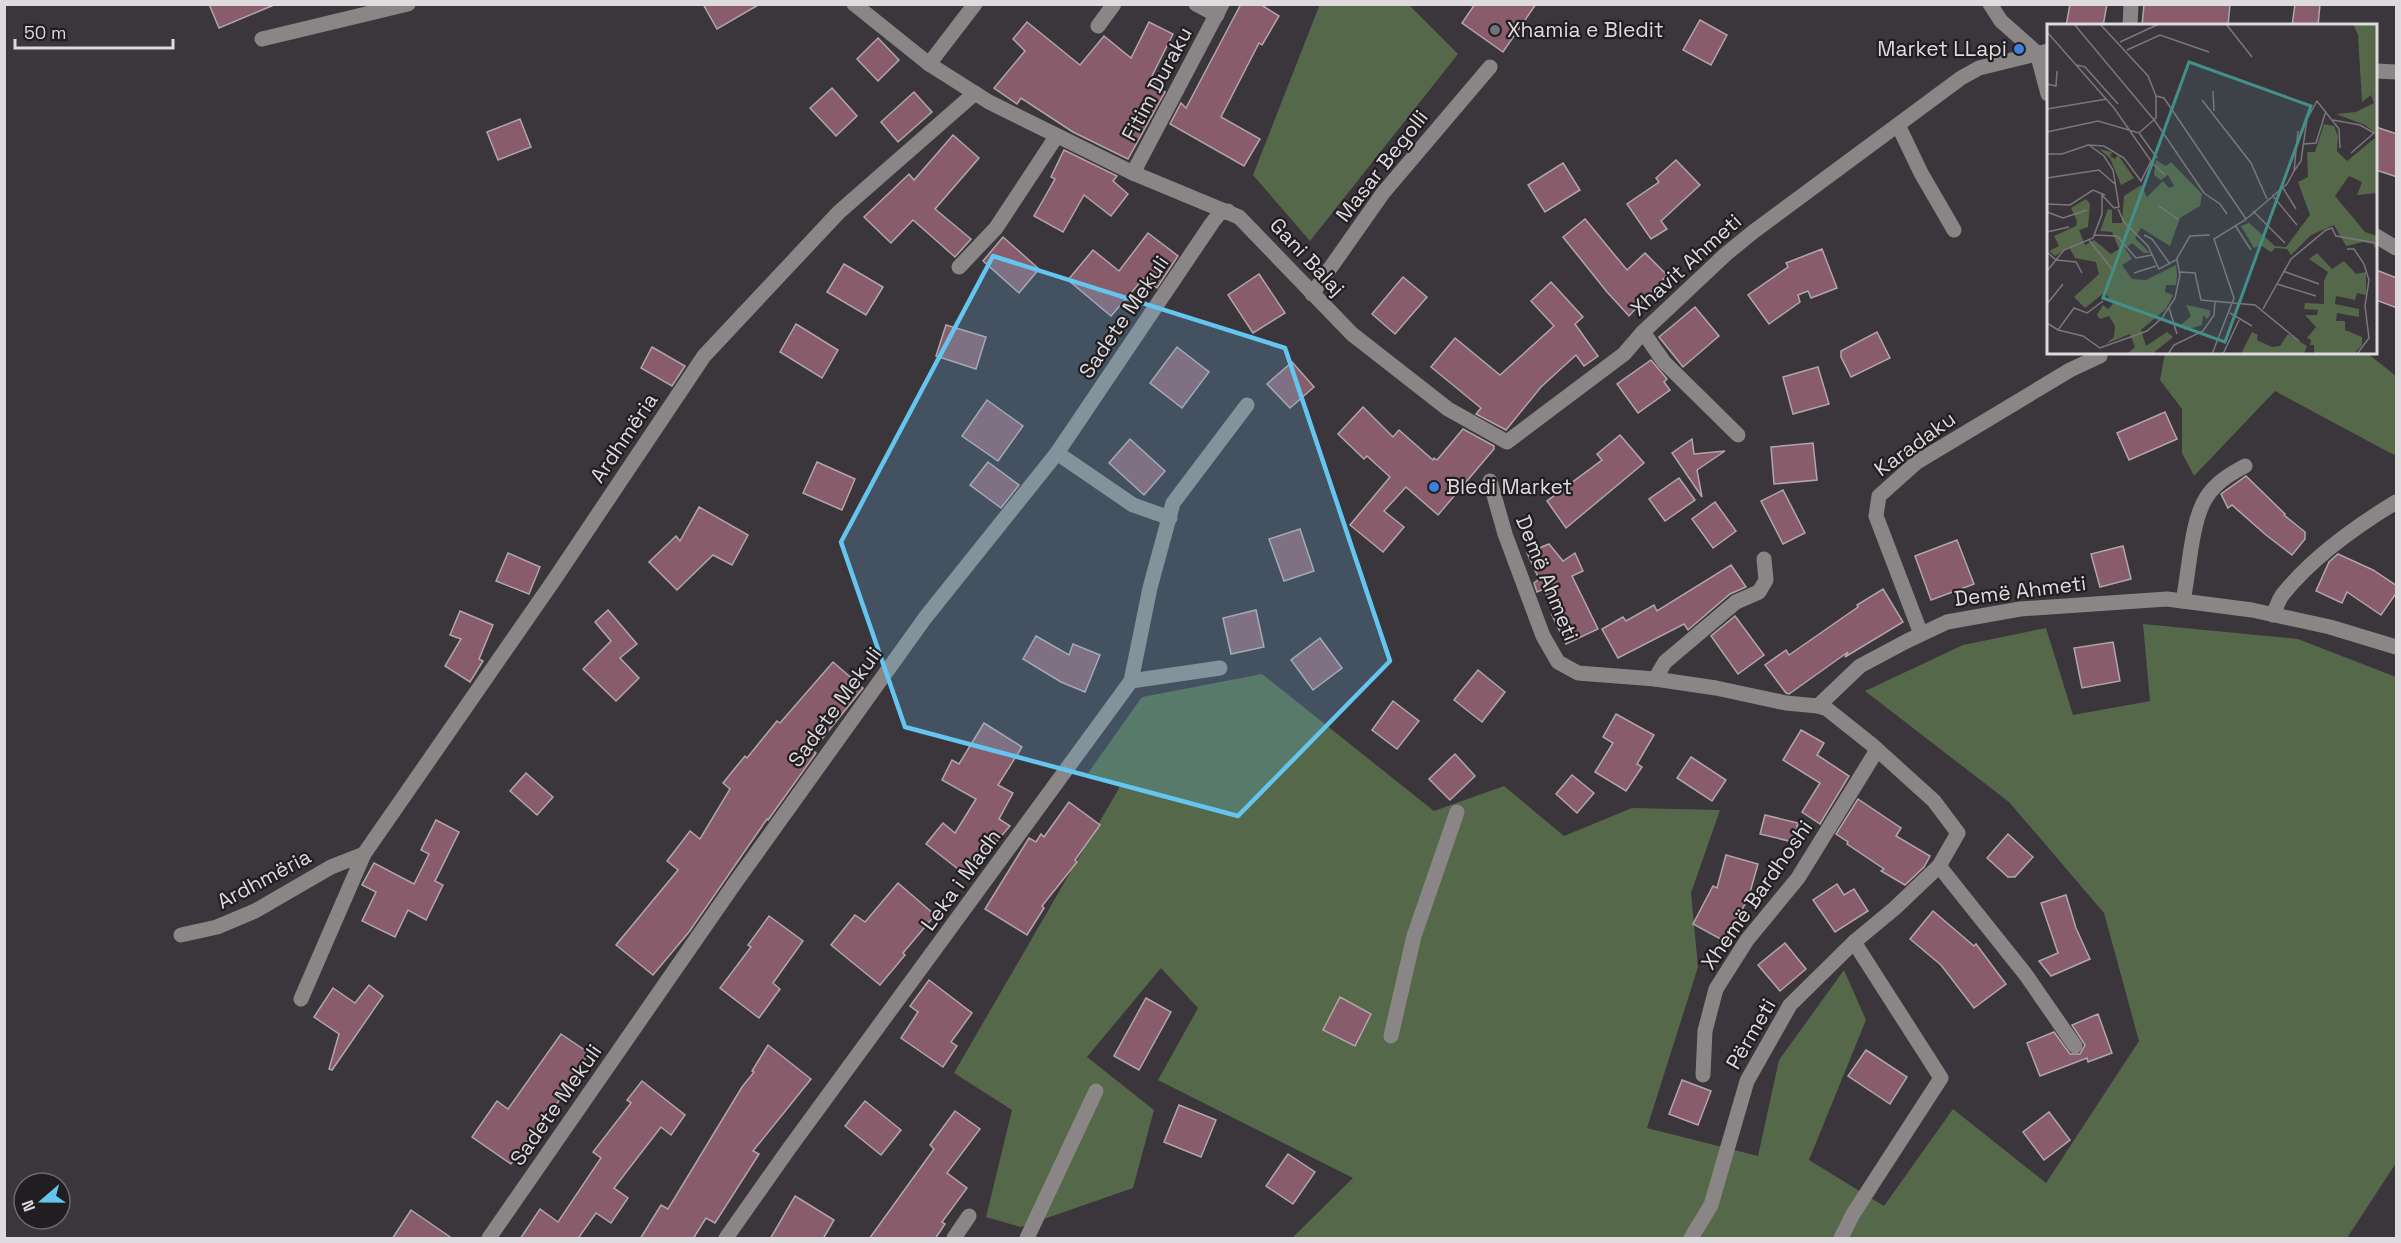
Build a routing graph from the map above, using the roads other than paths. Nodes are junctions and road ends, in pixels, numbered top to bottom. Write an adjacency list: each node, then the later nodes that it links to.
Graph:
1 (408, 4): 11 (street)
2 (854, 4): 13 (street, Gani Balaj)
3 (975, 4): 13 (street)
4 (1114, 4): 10 (street)
5 (1196, 4): 8 (street, Fitim Duraku)
6 (1990, 4): 12 (street)
7 (2131, 4): 9 (street)
8 (1219, 10): 21 (street, Fitim Duraku)
9 (2130, 24)
10 (1098, 26)
11 (262, 39)
12 (2043, 52): 17 (street); 19 (street, Xhavit Ahmeti)
13 (929, 64): 18 (street, Gani Balaj)
14 (1490, 67): 27 (street, Masar Begolli)
15 (2377, 71): 16 (street)
16 (2397, 72)
17 (2047, 80)
18 (975, 93): 20 (street, Gani Balaj); 49 (street, Ardhmëria)
19 (1898, 125): 23 (street); 28 (street, Xhavit Ahmeti)
20 (1056, 137): 21 (street, Gani Balaj); 26 (street)
21 (1133, 173): 22 (street, Gani Balaj)
22 (1228, 211): 27 (street, Gani Balaj); 33 (street, Sadete Mekuli)
23 (1954, 230)
24 (2377, 237): 25 (street)
25 (2397, 248)
26 (959, 267)
27 (1312, 294): 32 (street, Gani Balaj)
28 (1643, 332): 31 (street); 32 (street, Xhavit Ahmeti)
29 (2100, 354): 41 (street, Karadaku)
30 (1247, 405): 37 (street, Leka i Madh)
31 (1738, 435)
32 (1507, 442)
33 (1057, 453): 37 (street); 59 (street, Sadete Mekuli)
34 (2244, 466): 39 (street)
35 (1490, 481): 44 (street, Demë Ahmeti)
36 (2397, 502): 40 (street)
37 (1170, 518): 45 (street, Leka i Madh)
38 (1764, 559): 44 (street)
39 (2183, 601): 40 (street, Demë Ahmeti); 41 (street, Demë Ahmeti)
40 (2273, 615): 42 (street, Demë Ahmeti)
41 (1920, 634): 46 (street, Demë Ahmeti)
42 (2397, 647)
43 (1220, 668): 45 (street)
44 (1655, 679): 46 (street, Demë Ahmeti)
45 (1131, 681): 60 (street, Leka i Madh)
46 (1818, 706): 47 (street, Përmeti)
47 (1877, 750): 50 (street, Përmeti); 56 (street, Xhemë Bardhoshi)
48 (1458, 812): 54 (street)
49 (364, 854): 51 (street, Ardhmëria); 53 (street, Ardhmëria)
50 (1939, 867): 52 (street, Përmeti); 55 (street)
51 (181, 935)
52 (1854, 942): 63 (street, Përmeti); 64 (street)
53 (301, 999)
54 (1391, 1036)
55 (2075, 1046)
56 (1703, 1075)
57 (1096, 1091): 62 (street)
58 (969, 1216): 61 (street)
59 (489, 1239)
60 (726, 1239)
61 (954, 1239)
62 (1027, 1239)
63 (1691, 1239)
64 (1841, 1239)

